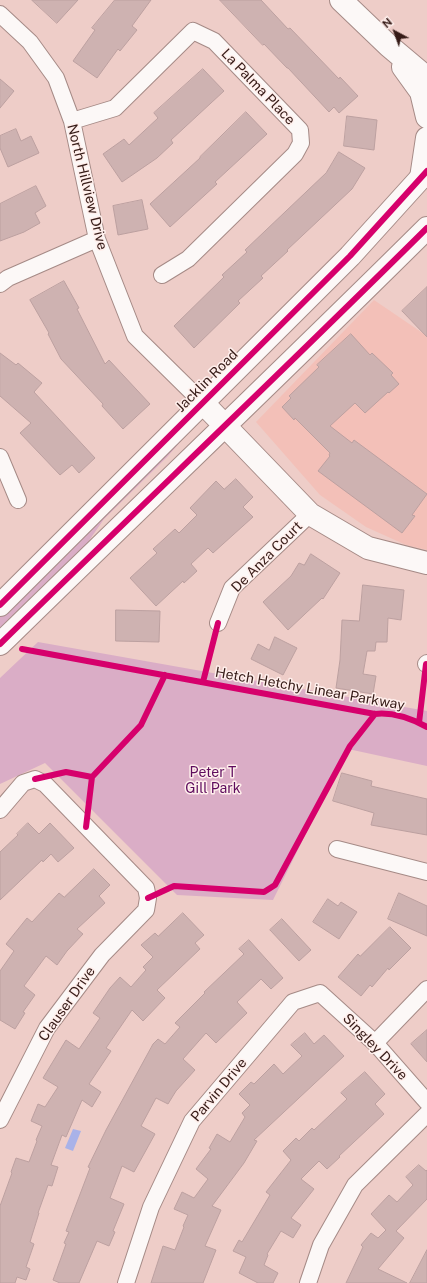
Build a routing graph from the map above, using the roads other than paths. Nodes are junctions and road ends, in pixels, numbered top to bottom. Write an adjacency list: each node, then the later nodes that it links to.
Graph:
1 (341, 0): 3 (main road)
2 (0, 14): 6 (street, North Hillview Drive)
3 (389, 46): 4 (main road); 5 (main road)
4 (427, 78)
5 (427, 117)
6 (72, 121): 10 (street, North Hillview Drive); 11 (street, La Palma Place)
7 (427, 138): 8 (main road)
8 (424, 174): 13 (main road, Jacklin Road)
9 (427, 228): 14 (main road)
10 (98, 239): 12 (street); 13 (street, North Hillview Drive)
11 (162, 275)
12 (0, 284)
13 (202, 402): 14 (main road, North Hillview Drive); 19 (main road, Jacklin Road)
14 (225, 426): 17 (main road, North Hillview Drive); 21 (main road)
15 (0, 457): 16 (street)
16 (18, 500)
17 (310, 514): 18 (main road, North Hillview Drive); 20 (street, De Anza Court)
18 (427, 563)
19 (0, 605)
20 (218, 623)
21 (0, 644)
22 (0, 810): 30 (street, Clauser Drive)
23 (337, 849): 24 (street)
24 (427, 872)
25 (427, 989): 27 (street)
26 (320, 993): 27 (street, Singley Drive); 31 (street, Parvin Drive)
27 (375, 1043): 28 (street, Singley Drive)
28 (427, 1102)
29 (427, 1114): 32 (street)
30 (0, 1120)
31 (126, 1283)
32 (308, 1283)

